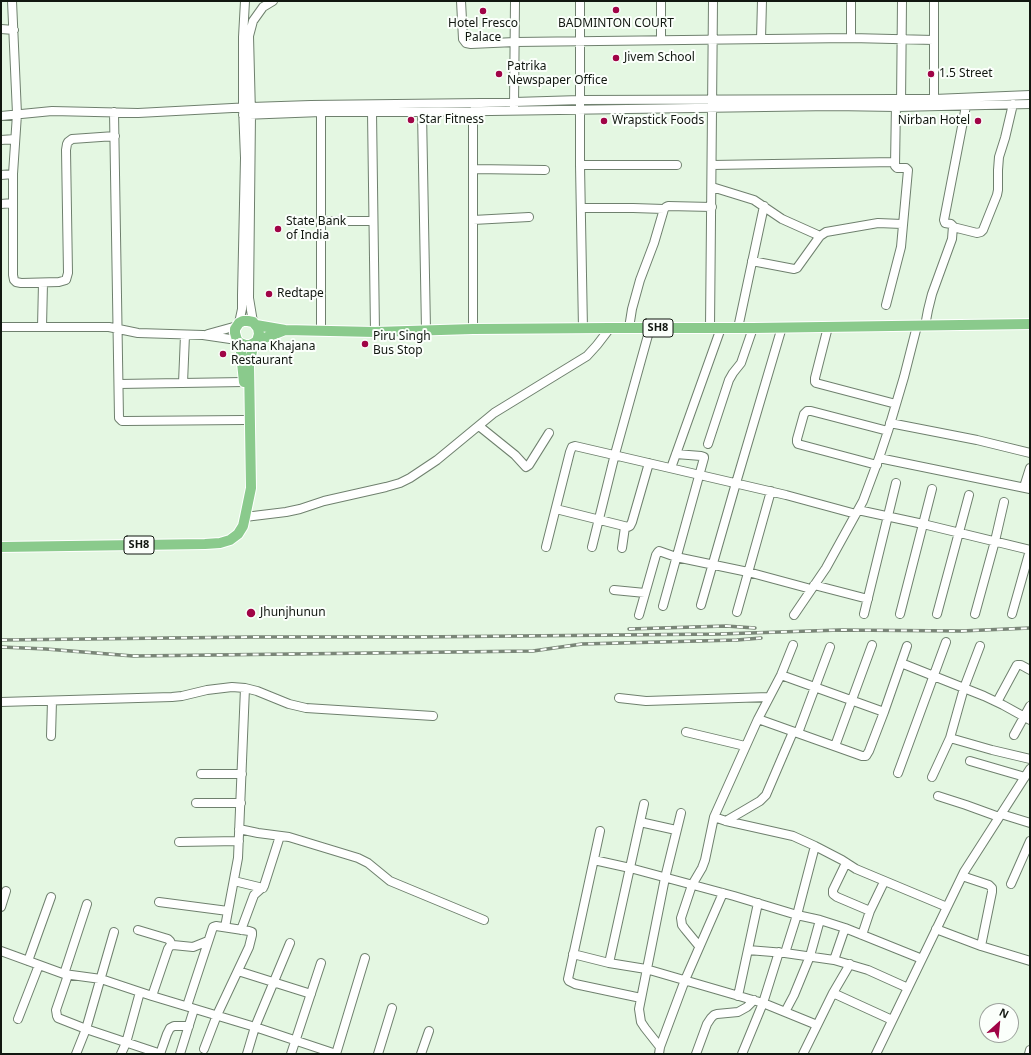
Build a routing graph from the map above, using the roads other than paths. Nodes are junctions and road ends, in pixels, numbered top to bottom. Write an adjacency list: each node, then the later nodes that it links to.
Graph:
1 (12, 1): 14 (street)
2 (245, 1): 33 (street)
3 (273, 1): 33 (street)
4 (461, 1): 22 (street)
5 (515, 1): 22 (street)
6 (580, 1): 21 (street)
7 (661, 1): 18 (street)
8 (713, 1): 19 (street)
9 (762, 1): 16 (street)
10 (851, 1): 15 (street)
11 (902, 1): 17 (street)
12 (934, 1): 20 (street)
13 (1, 29): 14 (street)
14 (14, 30): 39 (street)
15 (851, 38): 16 (street); 17 (street)
16 (761, 39): 19 (street)
17 (902, 39): 20 (street); 25 (street)
18 (661, 40): 19 (street); 21 (street)
19 (713, 40): 27 (street)
20 (934, 40): 26 (street)
21 (580, 41): 22 (street); 24 (street)
22 (515, 42): 30 (street)
23 (1030, 95): 26 (street)
24 (580, 100): 27 (street); 30 (street); 32 (street)
25 (899, 103): 26 (street); 27 (street); 44 (street)
26 (934, 103): 31 (street)
27 (712, 104): 32 (street); 47 (street)
28 (1014, 104): 29 (street); 31 (street); 64 (street)
29 (1030, 104)
30 (514, 106): 32 (street); 33 (street); 34 (street)
31 (966, 106): 64 (street)
32 (580, 109): 45 (street)
33 (247, 111): 35 (street); 36 (street); 69 (street); 71 (street)
34 (473, 111): 38 (street); 48 (street)
35 (114, 112): 39 (street); 41 (street)
36 (321, 112): 37 (street); 61 (street)
37 (372, 112): 38 (street); 62 (street)
38 (422, 112): 88 (street)
39 (16, 114): 40 (street); 42 (street)
40 (1, 116)
41 (115, 136): 67 (street); 76 (street)
42 (15, 139): 43 (street); 50 (street)
43 (1, 140)
44 (895, 162): 47 (street); 63 (street)
45 (580, 165): 46 (street); 57 (street)
46 (677, 165)
47 (712, 165): 52 (street)
48 (473, 169): 49 (street); 60 (street)
49 (545, 170)
50 (13, 174): 51 (street); 53 (street)
51 (1, 175)
52 (712, 187): 55 (street); 56 (street)
53 (13, 203): 54 (street); 67 (street)
54 (1, 204)
55 (764, 206): 65 (street); 66 (street)
56 (712, 207): 58 (street); 80 (street)
57 (581, 208): 58 (street); 86 (street)
58 (664, 209): 78 (street)
59 (529, 217): 60 (street)
60 (473, 220): 85 (street)
61 (320, 221): 62 (street); 89 (street)
62 (373, 221): 90 (street)
63 (902, 224): 65 (street); 68 (street)
64 (953, 227): 72 (street)
65 (820, 236): 66 (street)
66 (752, 261): 82 (street)
67 (43, 283): 74 (street)
68 (886, 305)
69 (254, 323): 71 (main road, SH8); 87 (main road, SH8); 94 (main road, SH8)
70 (1030, 324): 72 (main road, SH8)
71 (238, 325): 92 (street); 93 (main road, SH8)
72 (921, 326): 75 (main road, SH8); 98 (street)
73 (1, 327): 74 (street)
74 (42, 327): 76 (street)
75 (828, 327): 84 (main road, SH8); 98 (street)
76 (118, 328): 91 (street); 97 (street)
77 (610, 328): 78 (main road, SH8); 86 (main road, SH8); 100 (street)
78 (629, 328): 79 (main road, SH8)
79 (650, 328): 80 (main road, SH8); 105 (street)
80 (710, 328): 81 (main road, SH8)
81 (721, 328): 82 (main road, SH8); 106 (street)
82 (738, 328): 83 (main road, SH8)
83 (753, 328): 84 (main road, SH8); 103 (street)
84 (782, 328): 112 (street)
85 (473, 329): 86 (main road, SH8); 88 (main road, SH8)
86 (583, 329)
87 (285, 330): 89 (main road, SH8); 94 (main road, SH8)
88 (426, 330): 90 (main road, SH8)
89 (321, 331): 90 (main road, SH8)
90 (375, 332)
91 (185, 334): 92 (street); 96 (street)
92 (203, 335): 93 (street)
93 (238, 342): 94 (main road, SH8); 95 (main road, SH8)
94 (256, 342): 118 (main road, SH8)
95 (244, 382): 96 (street); 99 (main road, SH8)
96 (184, 383): 97 (street)
97 (118, 384): 99 (street)
98 (896, 404): 101 (street)
99 (244, 420): 118 (main road, SH8)
100 (479, 426): 102 (street); 123 (street)
101 (889, 427): 104 (street); 107 (street); 107 (street)
102 (549, 433)
103 (708, 444)
104 (1030, 453)
105 (615, 454): 108 (street); 120 (street); 124 (street)
106 (676, 454): 109 (street); 111 (street)
107 (878, 461): 114 (street); 121 (street)
108 (649, 463): 109 (street); 126 (street)
109 (670, 468): 111 (street)
110 (1030, 468): 114 (street)
111 (700, 475): 112 (street); 134 (street)
112 (736, 483): 116 (street); 135 (street)
113 (896, 483): 122 (street)
114 (1027, 488)
115 (932, 489): 125 (street)
116 (771, 491): 121 (street); 136 (street)
117 (969, 495): 127 (street)
118 (249, 499): 123 (main road, SH8)
119 (1004, 502): 128 (street)
120 (556, 509): 124 (street); 130 (street)
121 (857, 512): 122 (street); 138 (street)
122 (888, 516): 125 (street); 141 (street)
123 (245, 517): 129 (main road, SH8)
124 (598, 520): 126 (street); 131 (street)
125 (923, 524): 127 (street); 146 (street)
126 (625, 527): 132 (street)
127 (959, 532): 128 (street); 147 (street)
128 (995, 541): 133 (street); 148 (street)
129 (1, 547)
130 (546, 547)
131 (592, 547)
132 (622, 548)
133 (1030, 550): 137 (street)
134 (676, 557): 135 (street); 140 (street); 143 (street)
135 (713, 565): 136 (street); 142 (street)
136 (748, 572): 138 (street); 144 (street)
137 (1027, 575): 149 (street)
138 (813, 587): 141 (street); 151 (street)
139 (614, 590): 140 (street)
140 (645, 594): 150 (street)
141 (868, 599): 145 (street)
142 (701, 605)
143 (663, 606)
144 (737, 612)
145 (864, 614)
146 (900, 614)
147 (937, 614)
148 (975, 614)
149 (1012, 614)
150 (638, 615)
151 (794, 615)
152 (946, 642): 161 (street)
153 (793, 645): 160 (street)
154 (872, 645): 168 (street)
155 (830, 646): 163 (street)
156 (907, 646): 158 (street)
157 (980, 646): 164 (street)
158 (901, 663): 161 (street); 172 (street)
159 (1030, 670): 170 (street)
160 (781, 675): 163 (street); 165 (street)
161 (934, 676): 164 (street); 186 (street)
162 (245, 688): 167 (street); 173 (street); 188 (street)
163 (815, 688): 168 (street); 177 (street)
164 (964, 688): 170 (street); 180 (street)
165 (769, 697): 166 (street); 174 (street)
166 (619, 698)
167 (52, 701): 169 (street); 179 (street)
168 (851, 701): 172 (street); 182 (street)
169 (1, 702)
170 (997, 702): 175 (street)
171 (1030, 706): 175 (street)
172 (884, 712): 182 (street)
173 (433, 716)
174 (758, 719): 177 (street); 181 (street)
175 (1026, 719): 178 (street)
176 (686, 732): 181 (street)
177 (796, 732): 182 (street); 197 (street)
178 (1014, 735)
179 (51, 736)
180 (950, 738): 183 (street); 189 (street)
181 (745, 746): 196 (street)
182 (835, 746)
183 (1030, 759)
184 (970, 761): 185 (street)
185 (1029, 772): 195 (street)
186 (898, 773)
187 (201, 774): 188 (street)
188 (242, 774): 192 (street)
189 (932, 777)
190 (938, 796): 195 (street)
191 (196, 803): 192 (street)
192 (241, 803): 200 (street)
193 (644, 804): 198 (street)
194 (681, 813): 201 (street)
195 (1000, 816): 199 (street); 211 (street)
196 (714, 817): 197 (street); 216 (street)
197 (726, 821): 207 (street)
198 (640, 822): 201 (street); 210 (street)
199 (1030, 824)
200 (239, 828): 203 (street); 204 (street)
201 (676, 830): 212 (street)
202 (600, 831): 208 (street)
203 (280, 836): 217 (street); 229 (street)
204 (239, 841): 206 (street); 213 (street)
205 (1030, 841): 215 (street)
206 (179, 842)
207 (815, 846): 209 (street); 228 (street)
208 (594, 860): 210 (street); 246 (street)
209 (846, 863): 214 (street); 227 (street)
210 (630, 868): 212 (street); 254 (street)
211 (962, 876): 225 (street); 242 (street)
212 (665, 878): 216 (street); 257 (street)
213 (234, 881): 217 (street); 226 (street)
214 (884, 882): 225 (street); 227 (street)
215 (1011, 884)
216 (692, 885): 219 (street); 241 (street)
217 (263, 888): 235 (street)
218 (6, 891): 224 (street)
219 (723, 893): 223 (street); 241 (street)
220 (51, 897): 251 (street)
221 (160, 902): 226 (street)
222 (87, 904): 259 (street)
223 (758, 904): 228 (street); 243 (street)
224 (1, 906)
225 (946, 907): 233 (street)
226 (228, 911): 231 (street)
227 (870, 911): 237 (street)
228 (797, 915): 230 (street); 245 (street)
229 (484, 920)
230 (820, 920): 232 (street); 247 (street)
231 (225, 928): 235 (street); 238 (street)
232 (844, 928): 237 (street); 250 (street)
233 (936, 929): 242 (street); 249 (street)
234 (138, 930): 240 (street)
235 (241, 930): 258 (street)
236 (114, 932): 260 (street)
237 (862, 935): 249 (street)
238 (208, 941): 240 (street); 272 (street)
239 (290, 943): 262 (street)
240 (172, 945): 267 (street)
241 (699, 946): 261 (street)
242 (981, 946): 252 (street)
243 (748, 950): 245 (street); 268 (street)
244 (1, 951): 251 (street)
245 (782, 953): 247 (street); 271 (street)
246 (573, 954): 254 (street); 269 (street)
247 (810, 956): 250 (street); 274 (street)
248 (365, 958): 294 (street)
249 (922, 959): 263 (street)
250 (834, 960): 255 (street)
251 (28, 961): 256 (street)
252 (1030, 961)
253 (321, 963): 266 (street)
254 (609, 963): 257 (street)
255 (850, 964): 263 (street); 265 (street)
256 (39, 965): 259 (street); 276 (street)
257 (646, 969): 261 (street); 269 (street)
258 (238, 971): 262 (street); 275 (street)
259 (66, 974): 260 (street); 281 (street)
260 (101, 979): 264 (street); 281 (street)
261 (685, 980): 268 (street); 287 (street)
262 (273, 982): 266 (street); 280 (street)
263 (908, 988): 277 (street)
264 (140, 992): 267 (street); 284 (street)
265 (834, 993): 277 (street); 278 (street)
266 (311, 994): 283 (street)
267 (152, 996): 272 (street)
268 (738, 996): 270 (street)
269 (641, 998): 287 (street)
270 (754, 1000): 271 (street); 297 (street)
271 (763, 1003): 274 (street); 298 (street)
272 (191, 1008): 275 (street); 279 (street)
273 (392, 1008): 295 (street)
274 (785, 1012): 278 (street)
275 (217, 1015): 280 (street); 285 (street)
276 (18, 1019)
277 (892, 1020): 300 (street)
278 (817, 1025): 299 (street)
279 (189, 1026): 290 (street); 291 (street)
280 (255, 1027): 283 (street); 292 (street)
281 (86, 1029): 284 (street); 288 (street)
282 (429, 1031): 296 (street)
283 (296, 1041): 293 (street); 294 (street)
284 (126, 1043): 289 (street); 290 (street)
285 (204, 1049)
286 (1030, 1050): 301 (street)
287 (660, 1051)
288 (76, 1054)
289 (121, 1054)
290 (160, 1054)
291 (180, 1054)
292 (247, 1054)
293 (292, 1054)
294 (336, 1054)
295 (378, 1054)
296 (421, 1054)
297 (696, 1054)
298 (742, 1054)
299 (803, 1054)
300 (876, 1054)
301 (1028, 1054)

